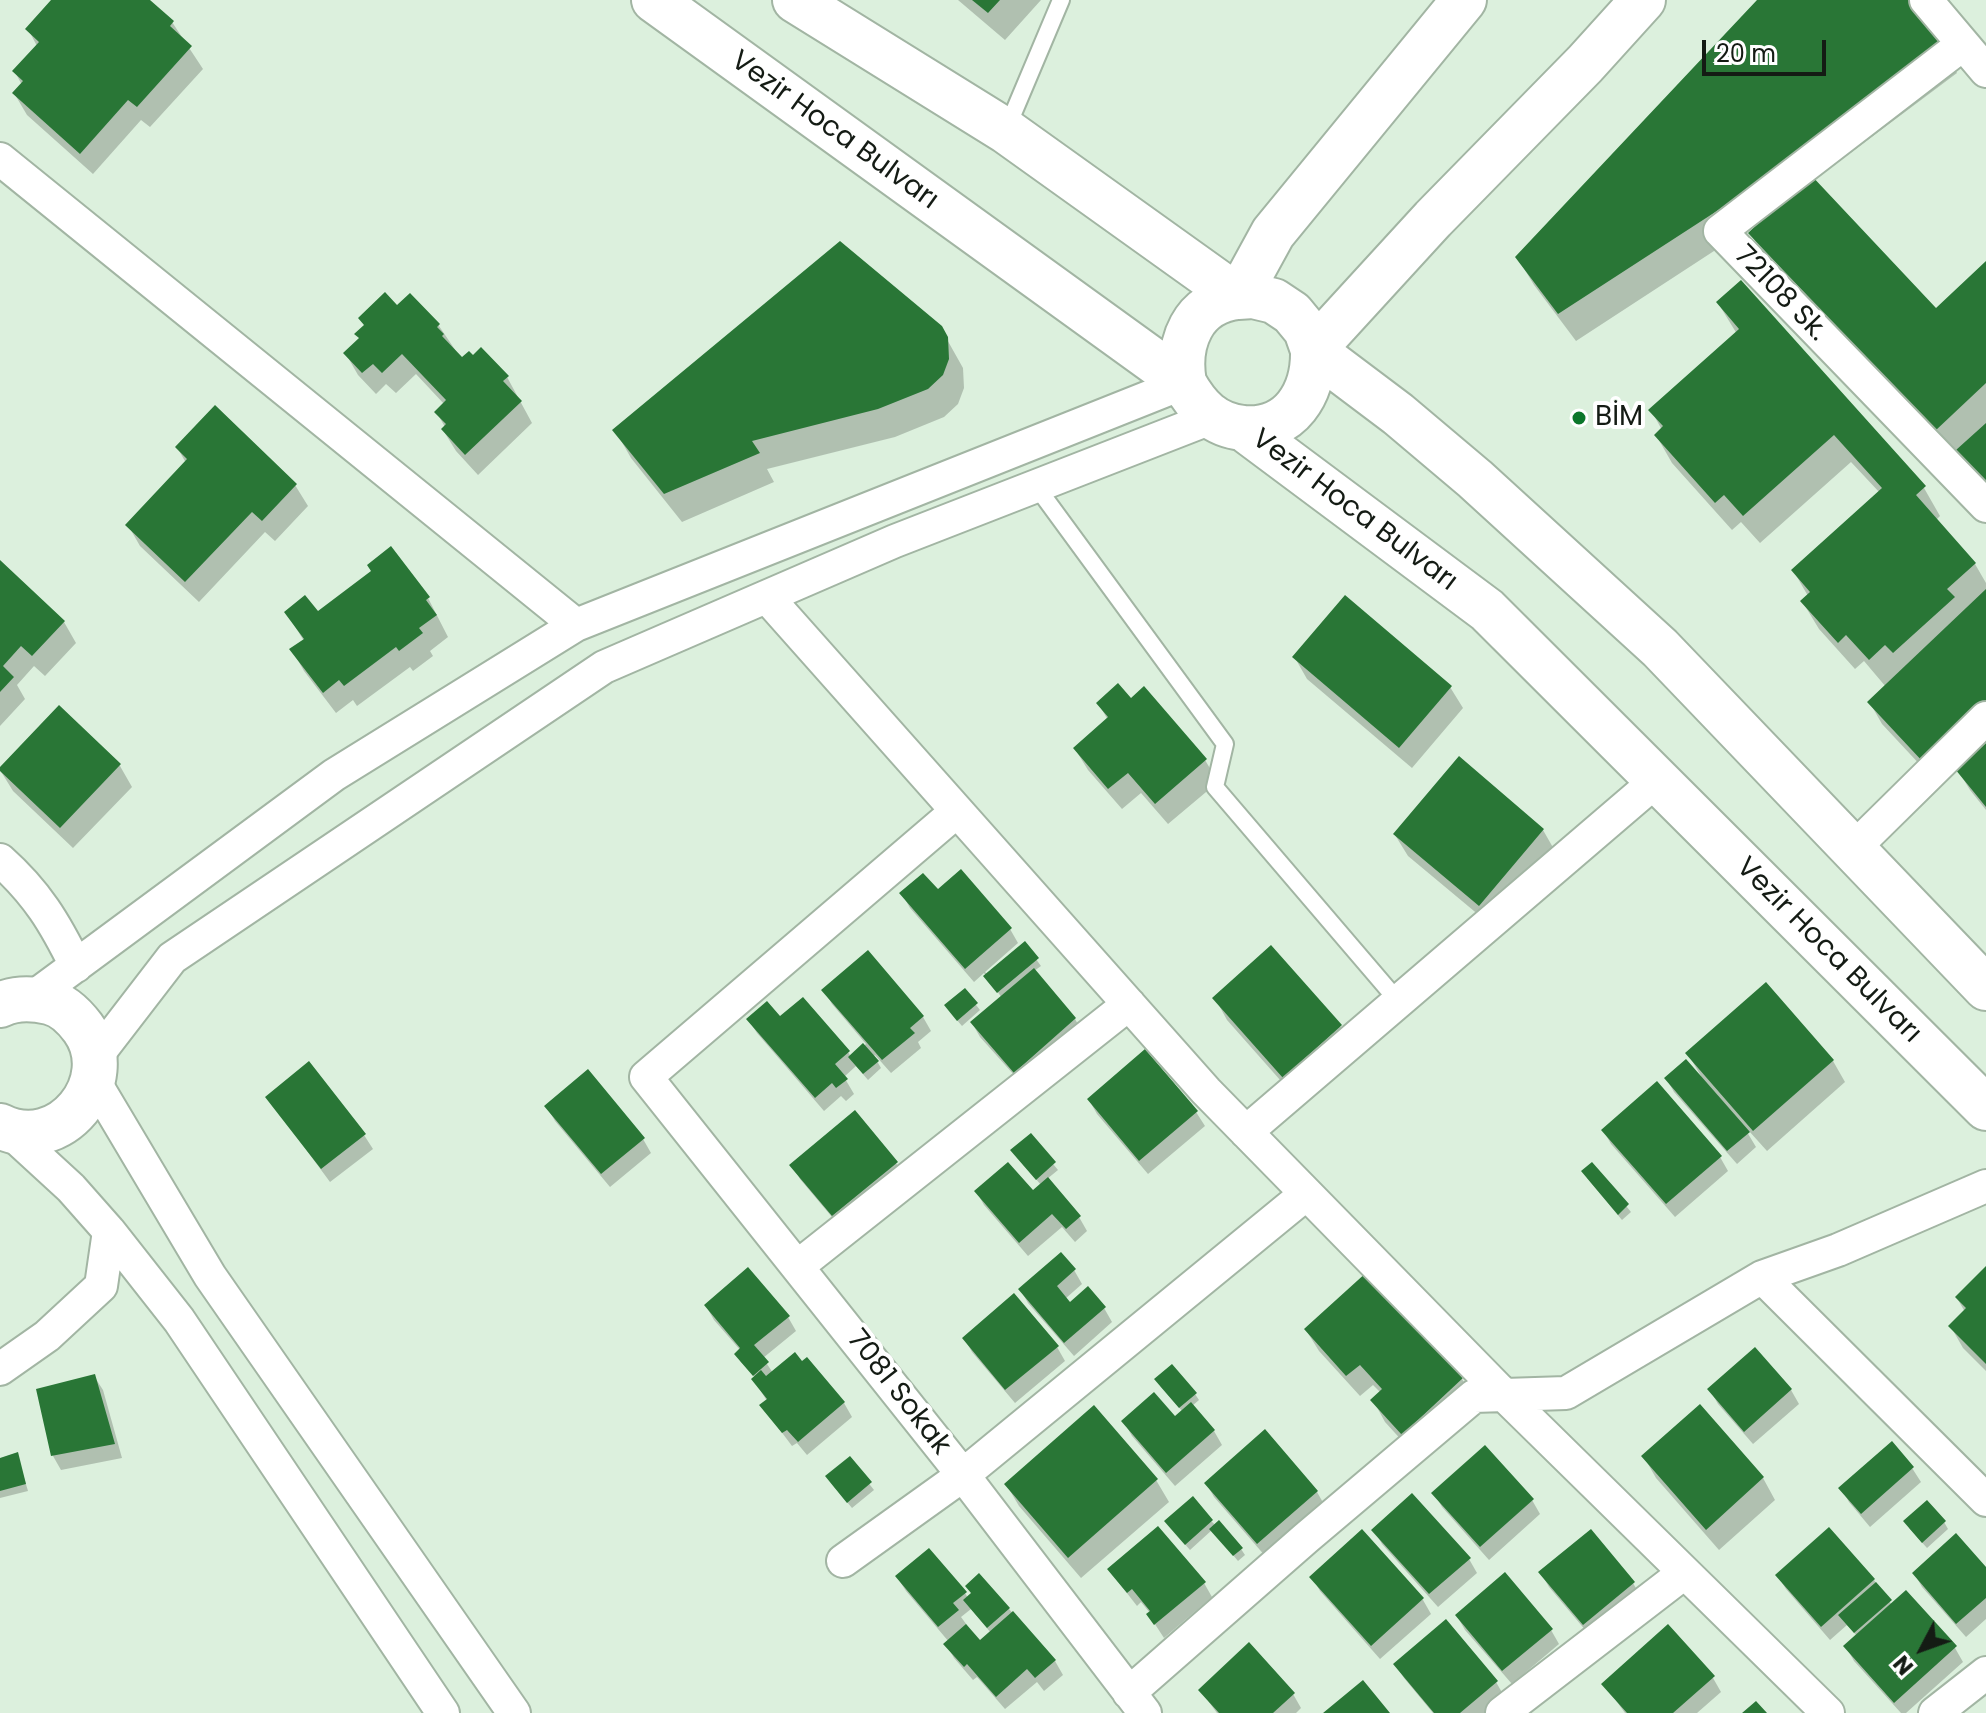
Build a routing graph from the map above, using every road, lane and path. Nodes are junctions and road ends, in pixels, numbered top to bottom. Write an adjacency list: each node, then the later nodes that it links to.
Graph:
1 (654, 0): 13 (main road, Vezir Hoca Bulvarı)
2 (795, 0): 9 (main road)
3 (1061, 0): 9 (lane)
4 (1464, 0): 11 (main road)
5 (1643, 0): 12 (main road)
6 (1926, 0): 7 (street)
7 (1962, 45): 8 (street); 16 (street, 72108 Sk.)
8 (1986, 71)
9 (1006, 131): 11 (main road)
10 (0, 159): 18 (street)
11 (1238, 297): 12 (main road); 13 (main road)
12 (1313, 350): 14 (main road); 22 (main road)
13 (1184, 383): 14 (main road, Vezir Hoca Bulvarı); 18 (street)
14 (1227, 423): 15 (street); 20 (main road, Vezir Hoca Bulvarı)
15 (1036, 486): 17 (street); 26 (lane)
16 (1986, 506)
17 (767, 597): 21 (street); 29 (street)
18 (576, 625): 24 (street)
19 (1986, 718): 22 (street)
20 (1657, 780): 26 (street); 30 (main road, Vezir Hoca Bulvarı)
21 (957, 811): 28 (street); 36 (street, 7081 Sokak)
22 (1852, 850): 25 (main road)
23 (0, 860): 24 (street)
24 (76, 966): 27 (street)
25 (1986, 988)
26 (1398, 1001): 32 (street)
27 (16, 1002): 29 (main road)
28 (1129, 1004): 32 (street); 36 (street)
29 (94, 1070): 31 (main road); 47 (street)
30 (1986, 1108)
31 (4, 1128): 35 (street)
32 (1246, 1132): 34 (street)
33 (1986, 1186): 37 (street)
34 (1306, 1194): 39 (street); 40 (street)
35 (109, 1231): 38 (street); 46 (street)
36 (798, 1266): 40 (street, 7081 Sokak)
37 (1762, 1277): 39 (street); 41 (street)
38 (0, 1369)
39 (1504, 1395): 43 (street); 45 (street)
40 (963, 1475): 42 (street); 45 (street, 7081 Sokak)
41 (1986, 1500)
42 (843, 1561)
43 (1684, 1573): 48 (street); 49 (street)
44 (1986, 1673): 50 (street)
45 (1137, 1703)
46 (443, 1713)
47 (514, 1713)
48 (1502, 1713)
49 (1828, 1713)
50 (1935, 1713)

